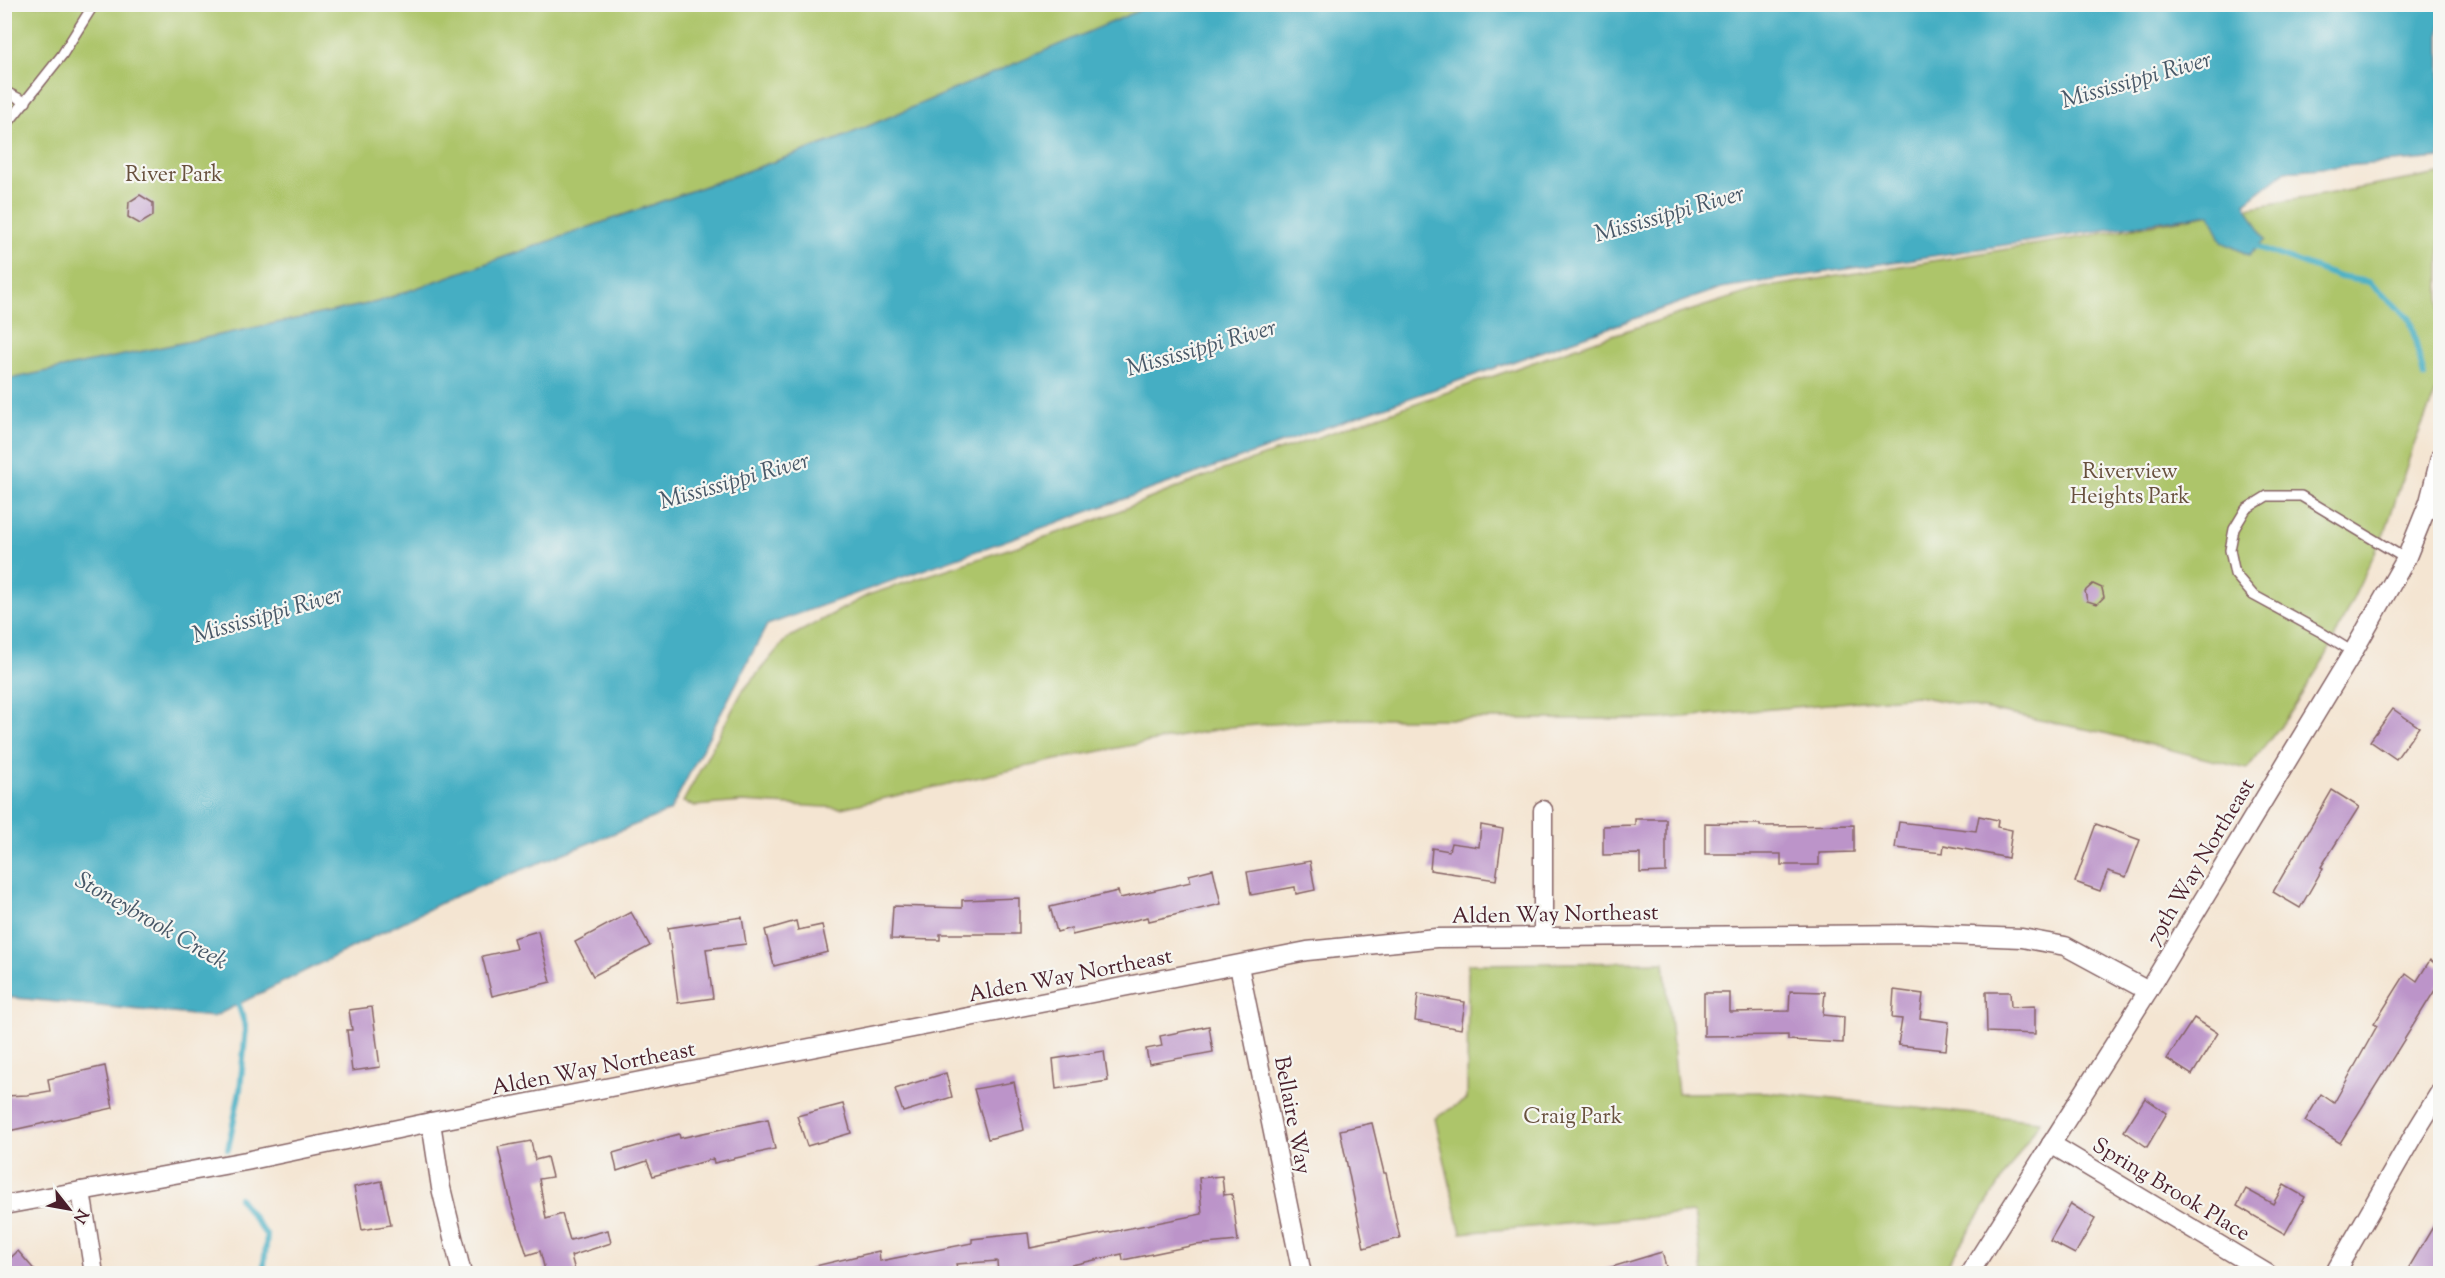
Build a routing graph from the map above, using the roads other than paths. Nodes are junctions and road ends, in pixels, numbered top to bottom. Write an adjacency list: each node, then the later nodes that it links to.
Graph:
1 (94, 4): 3 (lane)
2 (4, 91): 3 (lane)
3 (26, 102): 4 (lane)
4 (4, 128)
5 (2440, 458): 6 (street, 79th Way Northeast)
6 (2406, 559): 7 (street, 79th Way Northeast); 7 (lane)
7 (2353, 652): 11 (street, 79th Way Northeast)
8 (1543, 810): 9 (street)
9 (1543, 937): 10 (street, Alden Way Northeast); 11 (street, Alden Way Northeast)
10 (1239, 966): 13 (street, Alden Way Northeast); 19 (street, Bellaire Way)
11 (2148, 991): 14 (street, 79th Way Northeast)
12 (2440, 1092): 22 (street)
13 (431, 1122): 15 (street, Alden Way Northeast); 18 (street)
14 (2051, 1144): 20 (street, 79th Way Northeast); 21 (street, Spring Brook Place)
15 (81, 1191): 16 (street, Alden Way Northeast); 17 (street)
16 (4, 1205)
17 (94, 1274)
18 (462, 1274)
19 (1302, 1274)
20 (1969, 1274)
21 (2268, 1274)
22 (2334, 1274)

